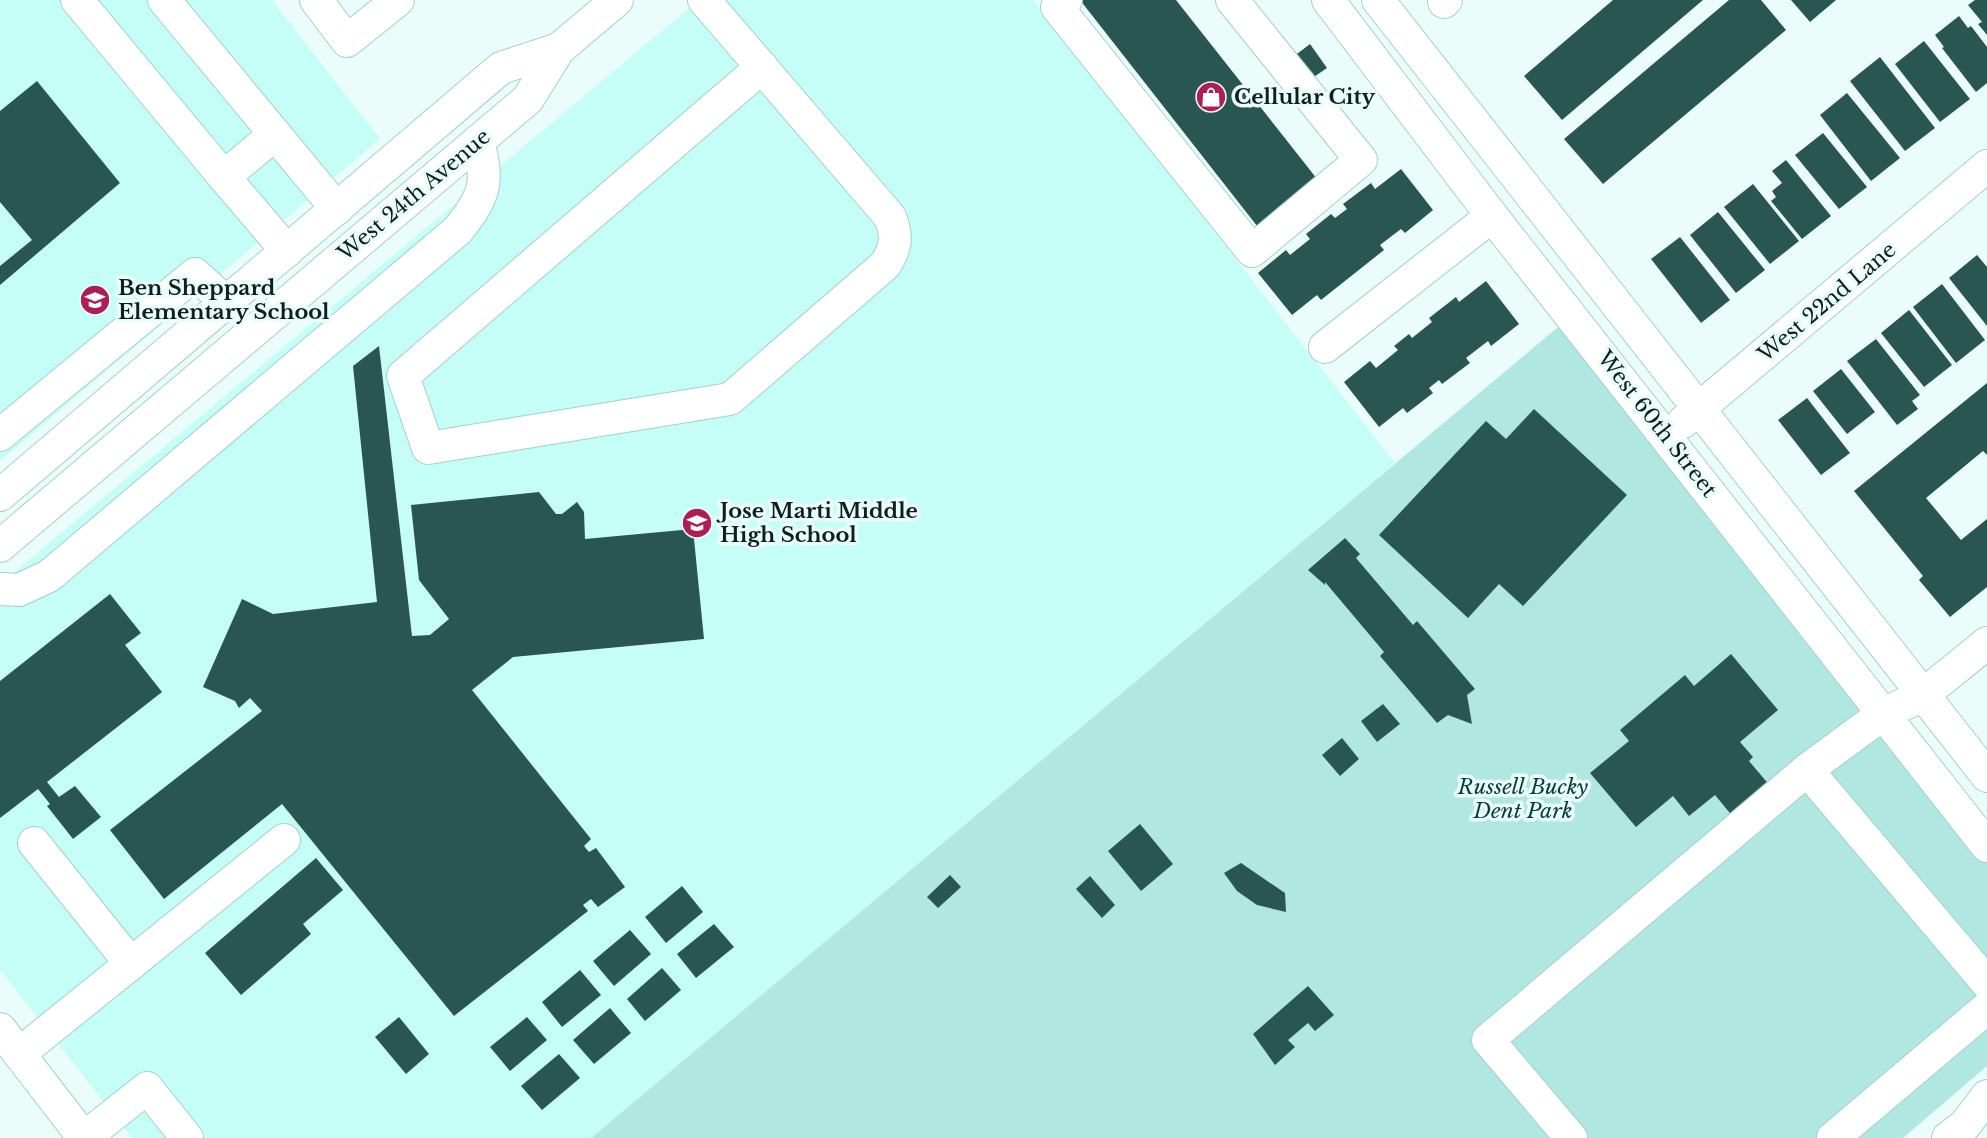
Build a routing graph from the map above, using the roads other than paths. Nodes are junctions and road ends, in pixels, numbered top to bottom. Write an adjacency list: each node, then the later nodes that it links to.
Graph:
1 (77, 0): 18 (street)
2 (164, 0): 14 (street)
3 (316, 0): 4 (street)
4 (398, 0)
5 (617, 0): 11 (street, West 24th Avenue)
6 (704, 0): 12 (street)
7 (1066, 0): 8 (street)
8 (1232, 0)
9 (1328, 0): 13 (street, West 60th Street)
10 (1378, 0): 16 (street, West 60th Street)
11 (559, 49): 15 (street, West 24th Avenue); 19 (street, West 24th Avenue)
12 (762, 67): 12 (street)
13 (1423, 125): 16 (street); 20 (street, West 60th Street)
14 (275, 134): 18 (street); 19 (street)
15 (478, 141): 28 (street, West 24th Avenue); 29 (street)
16 (1496, 150): 24 (street, West 60th Street)
17 (1987, 166): 24 (street, West 22nd Lane)
18 (223, 177): 21 (street)
19 (337, 209): 21 (street, West 24th Avenue)
20 (1492, 216): 23 (street); 26 (street, West 60th Street)
21 (287, 251): 22 (street, West 24th Avenue)
22 (227, 303): 25 (street); 27 (street, West 24th Avenue)
23 (1325, 346)
24 (1700, 409): 26 (street, West 22nd Lane); 31 (street, West 60th Street)
25 (0, 435)
26 (1665, 435): 32 (street, West 60th Street)
27 (0, 495)
28 (0, 547)
29 (0, 589)
30 (1987, 643): 31 (street)
31 (1923, 695): 32 (street); 34 (street, West 60th Street)
32 (1883, 714): 33 (street); 37 (street, West 60th Street)
33 (1807, 770): 39 (street); 47 (street)
34 (1987, 776)
35 (284, 840): 38 (street)
36 (34, 843): 38 (street)
37 (1987, 846)
38 (131, 964): 42 (street)
39 (1987, 983)
40 (1987, 1008): 48 (street)
41 (0, 1029): 42 (street)
42 (19, 1054): 45 (street)
43 (1987, 1096): 44 (street)
44 (1969, 1130)
45 (84, 1138): 46 (street)
46 (187, 1138)
47 (1571, 1138)
48 (1833, 1138)

